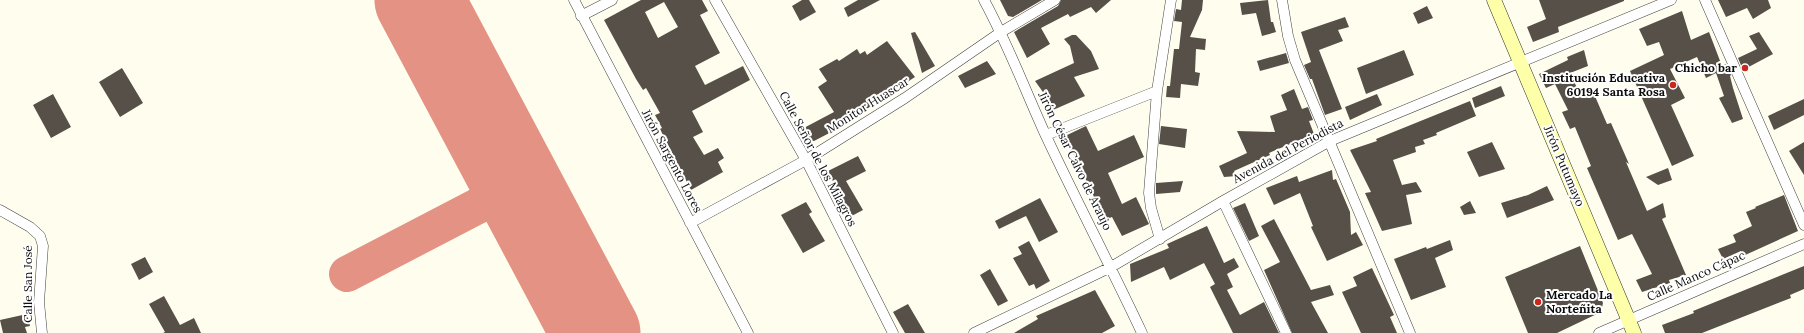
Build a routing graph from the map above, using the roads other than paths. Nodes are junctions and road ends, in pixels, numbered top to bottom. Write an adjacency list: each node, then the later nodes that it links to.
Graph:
1 (574, 0): 11 (street, Jirón Sargento Lores)
2 (612, 0): 11 (street)
3 (715, 0): 17 (street, Calle Señor de los Milagros)
4 (984, 0): 12 (street, Jirón César Calvo de Araujo)
5 (1055, 0): 12 (street, Monitor Huascar)
6 (1171, 0): 14 (street)
7 (1282, 0): 16 (street)
8 (1494, 0): 13 (street, Jirón Putumayo)
9 (1670, 0): 13 (street, Avenida del Periodista)
10 (1705, 0): 21 (street)
11 (581, 16): 20 (street, Jirón Sargento Lores)
12 (1002, 32): 15 (street, Jirón César Calvo de Araujo); 17 (street, Monitor Huascar)
13 (1521, 63): 16 (street, Avenida del Periodista); 25 (street, Jirón Putumayo)
14 (1157, 91): 15 (street); 22 (street)
15 (1046, 135): 24 (street, Jirón César Calvo de Araujo)
16 (1330, 141): 18 (street, Avenida del Periodista); 32 (street)
17 (806, 160): 20 (street, Monitor Huascar); 28 (street, Calle Señor de los Milagros)
18 (1224, 201): 22 (street, Avenida del Periodista); 31 (street)
19 (0, 210): 26 (street, Calle San José)
20 (690, 223): 27 (street, Jirón Sargento Lores)
21 (1804, 225)
22 (1160, 239): 24 (street, Avenida del Periodista)
23 (1804, 244): 25 (street, Calle Manco Cápac)
24 (1111, 267): 29 (street, Avenida del Periodista); 30 (street, Jirón César Calvo de Araujo)
25 (1631, 327): 33 (street, Calle Manco Cápac)
26 (42, 333)
27 (748, 333)
28 (893, 333)
29 (974, 333)
30 (1142, 333)
31 (1286, 333)
32 (1410, 333)
33 (1599, 333)

